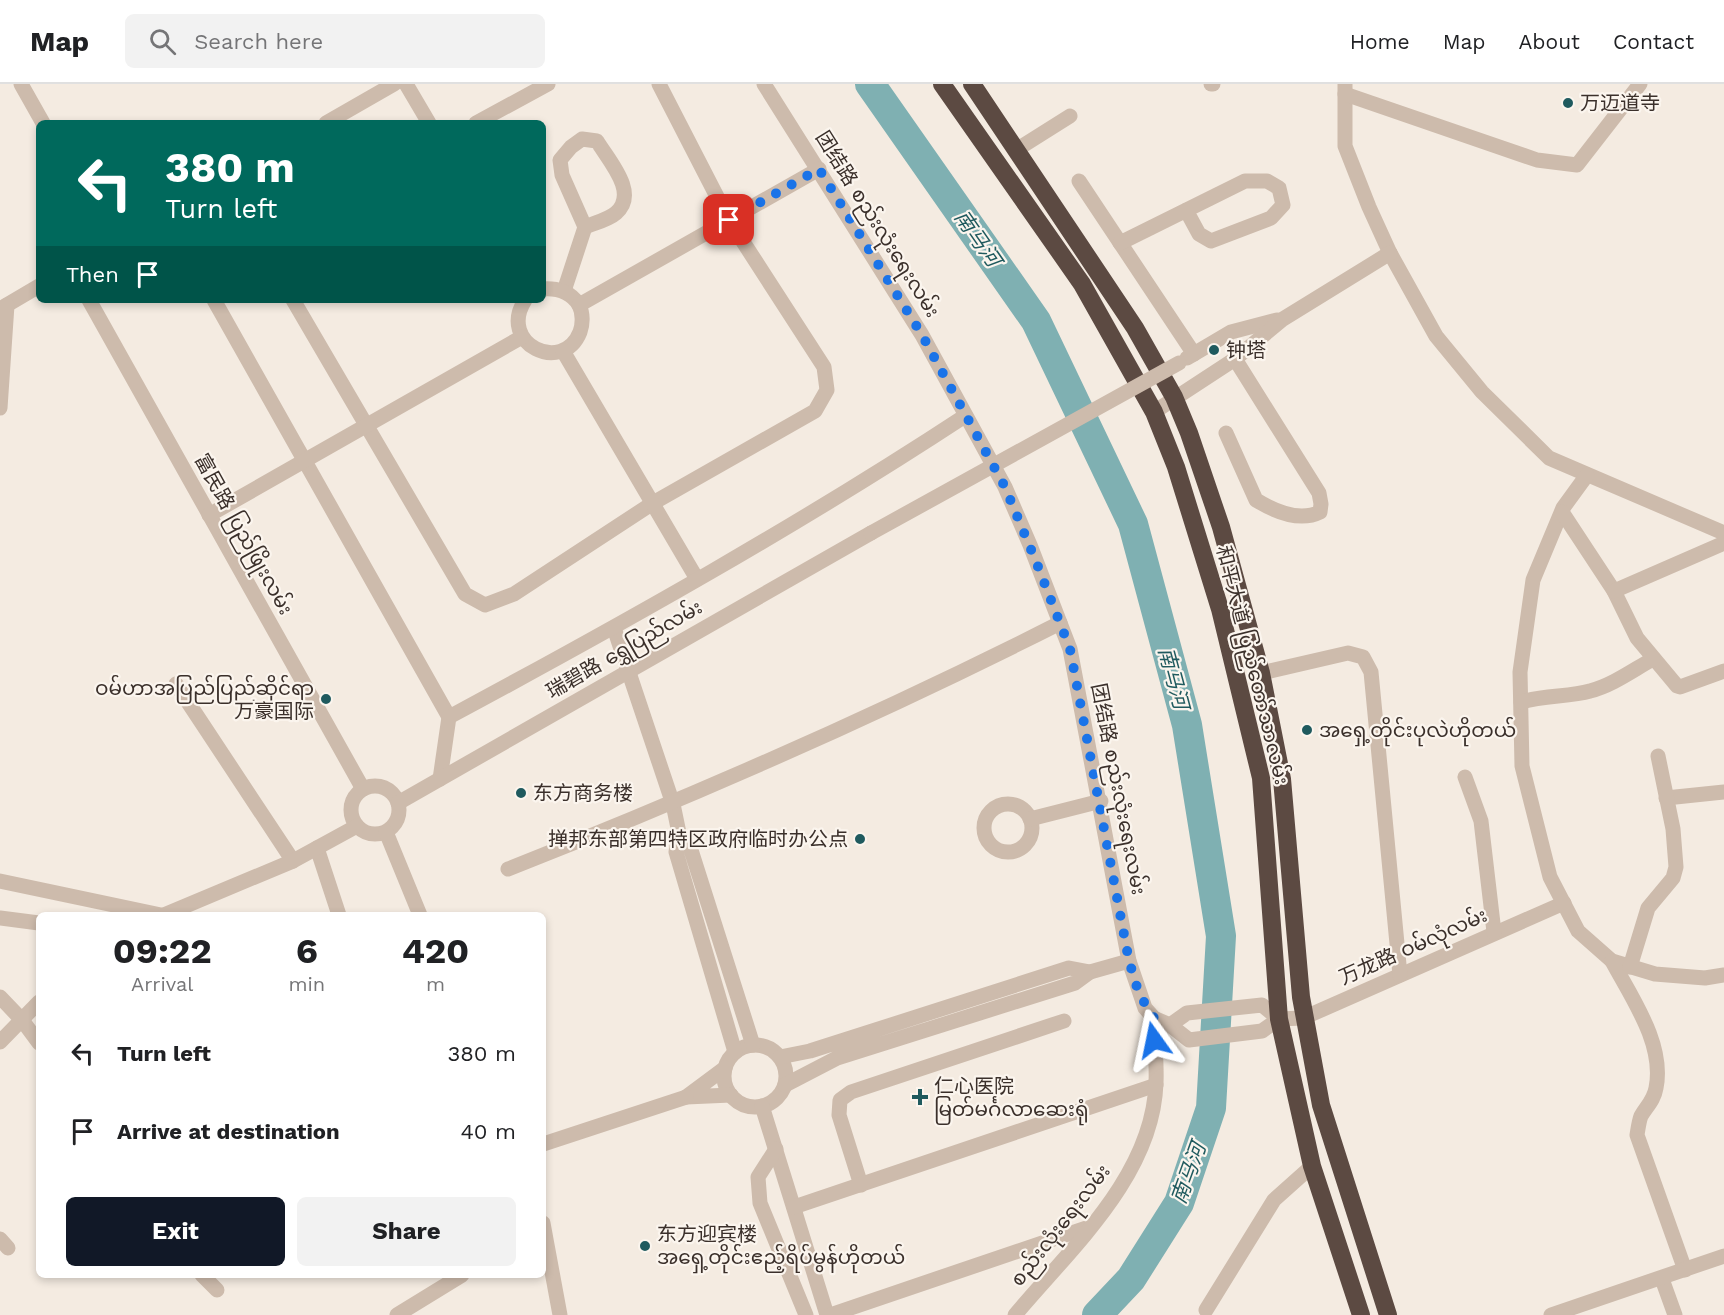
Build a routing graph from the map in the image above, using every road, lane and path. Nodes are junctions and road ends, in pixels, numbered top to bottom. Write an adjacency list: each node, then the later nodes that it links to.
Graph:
1 (21, 84): 12 (street)
2 (394, 84): 13 (street)
3 (406, 84): 14 (street)
4 (548, 84): 15 (street)
5 (659, 84): 20 (street)
6 (764, 84): 17 (street, 团结路 စည်းလုံးရေးလမ်း)
7 (942, 84): 42 (highway, 和平大道 ပြည်တော်သာလမ်း)
8 (972, 84): 16 (highway, 和平大道 ပြည်တော်သာလမ်း)
9 (1640, 84): 10 (street)
10 (1345, 89): 23 (street)
11 (1070, 116): 16 (street)
12 (41, 120)
13 (331, 120)
14 (427, 120)
15 (482, 120)
16 (1016, 150): 40 (highway, 和平大道 ပြည်တော်သာလမ်း)
17 (819, 169): 20 (street); 43 (street, 团结路 စည်းလုံးရေးလမ်း)
18 (1079, 181): 22 (street)
19 (1186, 210): 19 (street); 22 (street)
20 (729, 220): 31 (street); 48 (street)
21 (585, 227): 21 (street); 26 (street)
22 (1120, 243): 37 (street)
23 (1390, 254): 33 (street); 47 (street)
24 (36, 288): 32 (street)
25 (546, 289): 26 (street)
26 (564, 291): 31 (street)
27 (90, 303): 50 (street, 富民路 ပြည်ဖြိုးလမ်း)
28 (216, 303): 46 (street)
29 (295, 303): 44 (street)
30 (524, 303): 34 (street)
31 (579, 305): 36 (street)
32 (4, 307): 35 (street)
33 (1283, 319): 37 (street); 38 (street)
34 (522, 338): 36 (street); 44 (street)
35 (2, 343): 39 (street)
36 (563, 351): 48 (street)
37 (1194, 354): 58 (street, 瑞碧路 ရွှေပြည်လမ်း, bridge)
38 (1235, 359): 40 (street); 45 (street)
39 (1, 376): 41 (street)
40 (1174, 397): 42 (street); 60 (highway, 和平大道 ပြည်တော်သာလမ်း)
41 (0, 408)
42 (1154, 412): 99 (highway, 和平大道 ပြည်တော်သာလမ်း)
43 (965, 416): 53 (street); 55 (street, 团结路 စည်းလုံးရေးလမ်း)
44 (368, 425): 46 (street); 48 (street)
45 (1226, 433)
46 (304, 461): 50 (street); 63 (street)
47 (1587, 475): 49 (street); 51 (street)
48 (653, 503): 53 (street)
49 (1562, 512): 54 (street); 62 (street)
50 (209, 515): 67 (street, 富民路 ပြည်ဖြိုးလမ်း)
51 (1724, 533)
52 (1724, 543): 54 (street)
53 (698, 579): 56 (street)
54 (1614, 591): 57 (street)
55 (1060, 623): 70 (street, 团结路 စည်းလုံးရေးလမ်း); 72 (street)
56 (614, 628): 58 (street); 63 (street)
57 (1653, 658): 59 (street); 62 (street)
58 (628, 670): 66 (street, 瑞碧路 ရွှေပြည်လမ်း); 72 (street)
59 (1724, 671)
60 (1261, 673): 93 (street); 98 (highway, 和平大道 ပြည်တော်သာလမ်း)
61 (176, 684): 78 (street)
62 (1521, 702): 81 (street)
63 (449, 717): 66 (street)
64 (1658, 756): 69 (street)
65 (1465, 777): 88 (street)
66 (440, 779): 71 (street, 瑞碧路 ရွှေပြည်လမ်း)
67 (363, 789): 71 (street); 74 (street)
68 (1724, 792): 69 (street)
69 (1666, 798): 91 (street)
70 (1101, 801): 73 (street); 89 (street, 团结路 စည်းလုံးရေးလမ်း)
71 (398, 802): 75 (street)
72 (673, 804): 76 (street); 79 (street)
73 (1030, 819)
74 (357, 826): 75 (street); 77 (street)
75 (386, 832): 85 (street)
76 (679, 833): 105 (street); 106 (street)
77 (317, 848): 78 (street); 84 (street)
78 (293, 861): 83 (street)
79 (508, 869)
80 (0, 881): 82 (street)
81 (1564, 903): 88 (street, 万龙路 ဝမ်လုံလမ်း); 90 (street)
82 (148, 912)
83 (169, 912)
84 (338, 912)
85 (419, 912)
86 (0, 918): 87 (street)
87 (36, 923)
88 (1494, 932): 93 (street, 万龙路 ဝမ်လုံလမ်း)
89 (1129, 961): 92 (street); 97 (street, 团结路 စည်းလုံးရေးလမ်း)
90 (1612, 962): 91 (street); 122 (street)
91 (1630, 967): 94 (street)
92 (1090, 972): 107 (street); 109 (street)
93 (1400, 975): 98 (street, 万龙路 ဝမ်လုံလမ်း)
94 (1724, 975)
95 (0, 997): 100 (street)
96 (36, 1005): 100 (street)
97 (1154, 1018): 102 (street); 110 (street, စည်းလုံးရေးလမ်း)
98 (1303, 1018): 99 (street, 万龙路 ဝမ်လုံလမ်း); 135 (highway, 和平大道 ပြည်တော်သာလမ်း)
99 (1279, 1019): 102 (street); 102 (street); 116 (highway, 和平大道 ပြည်တော်သာလမ်း)
100 (22, 1020): 103 (street); 104 (street)
101 (1064, 1021): 117 (street)
102 (1170, 1025)
103 (36, 1040)
104 (0, 1042)
105 (753, 1045): 106 (street); 107 (street)
106 (735, 1052): 108 (street)
107 (780, 1057): 109 (street)
108 (725, 1068): 111 (street); 112 (street)
109 (785, 1085): 113 (street)
110 (1156, 1085): 117 (street); 119 (street, စည်းလုံးရေးလမ်း)
111 (731, 1095): 112 (street); 113 (street)
112 (686, 1097): 114 (street)
113 (762, 1106): 115 (street)
114 (546, 1143)
115 (776, 1149): 118 (street); 131 (street)
116 (1312, 1166): 127 (street); 134 (highway, 和平大道 ပြည်တော်သာလမ်း)
117 (861, 1185): 118 (street)
118 (794, 1208): 132 (street)
119 (1091, 1226): 132 (street); 133 (street, စည်းလုံးရေးလမ်း)
120 (546, 1240): 130 (street)
121 (1724, 1256): 122 (street)
122 (1685, 1270): 125 (street)
123 (205, 1278): 126 (street)
124 (457, 1278): 129 (street)
125 (1662, 1279): 128 (street); 137 (street)
126 (217, 1290)
127 (1206, 1310)
128 (1585, 1310): 136 (street)
129 (397, 1315)
130 (560, 1315)
131 (806, 1315)
132 (829, 1315)
133 (1015, 1315)
134 (1361, 1315)
135 (1388, 1315)
136 (1551, 1315)
137 (1675, 1315)

